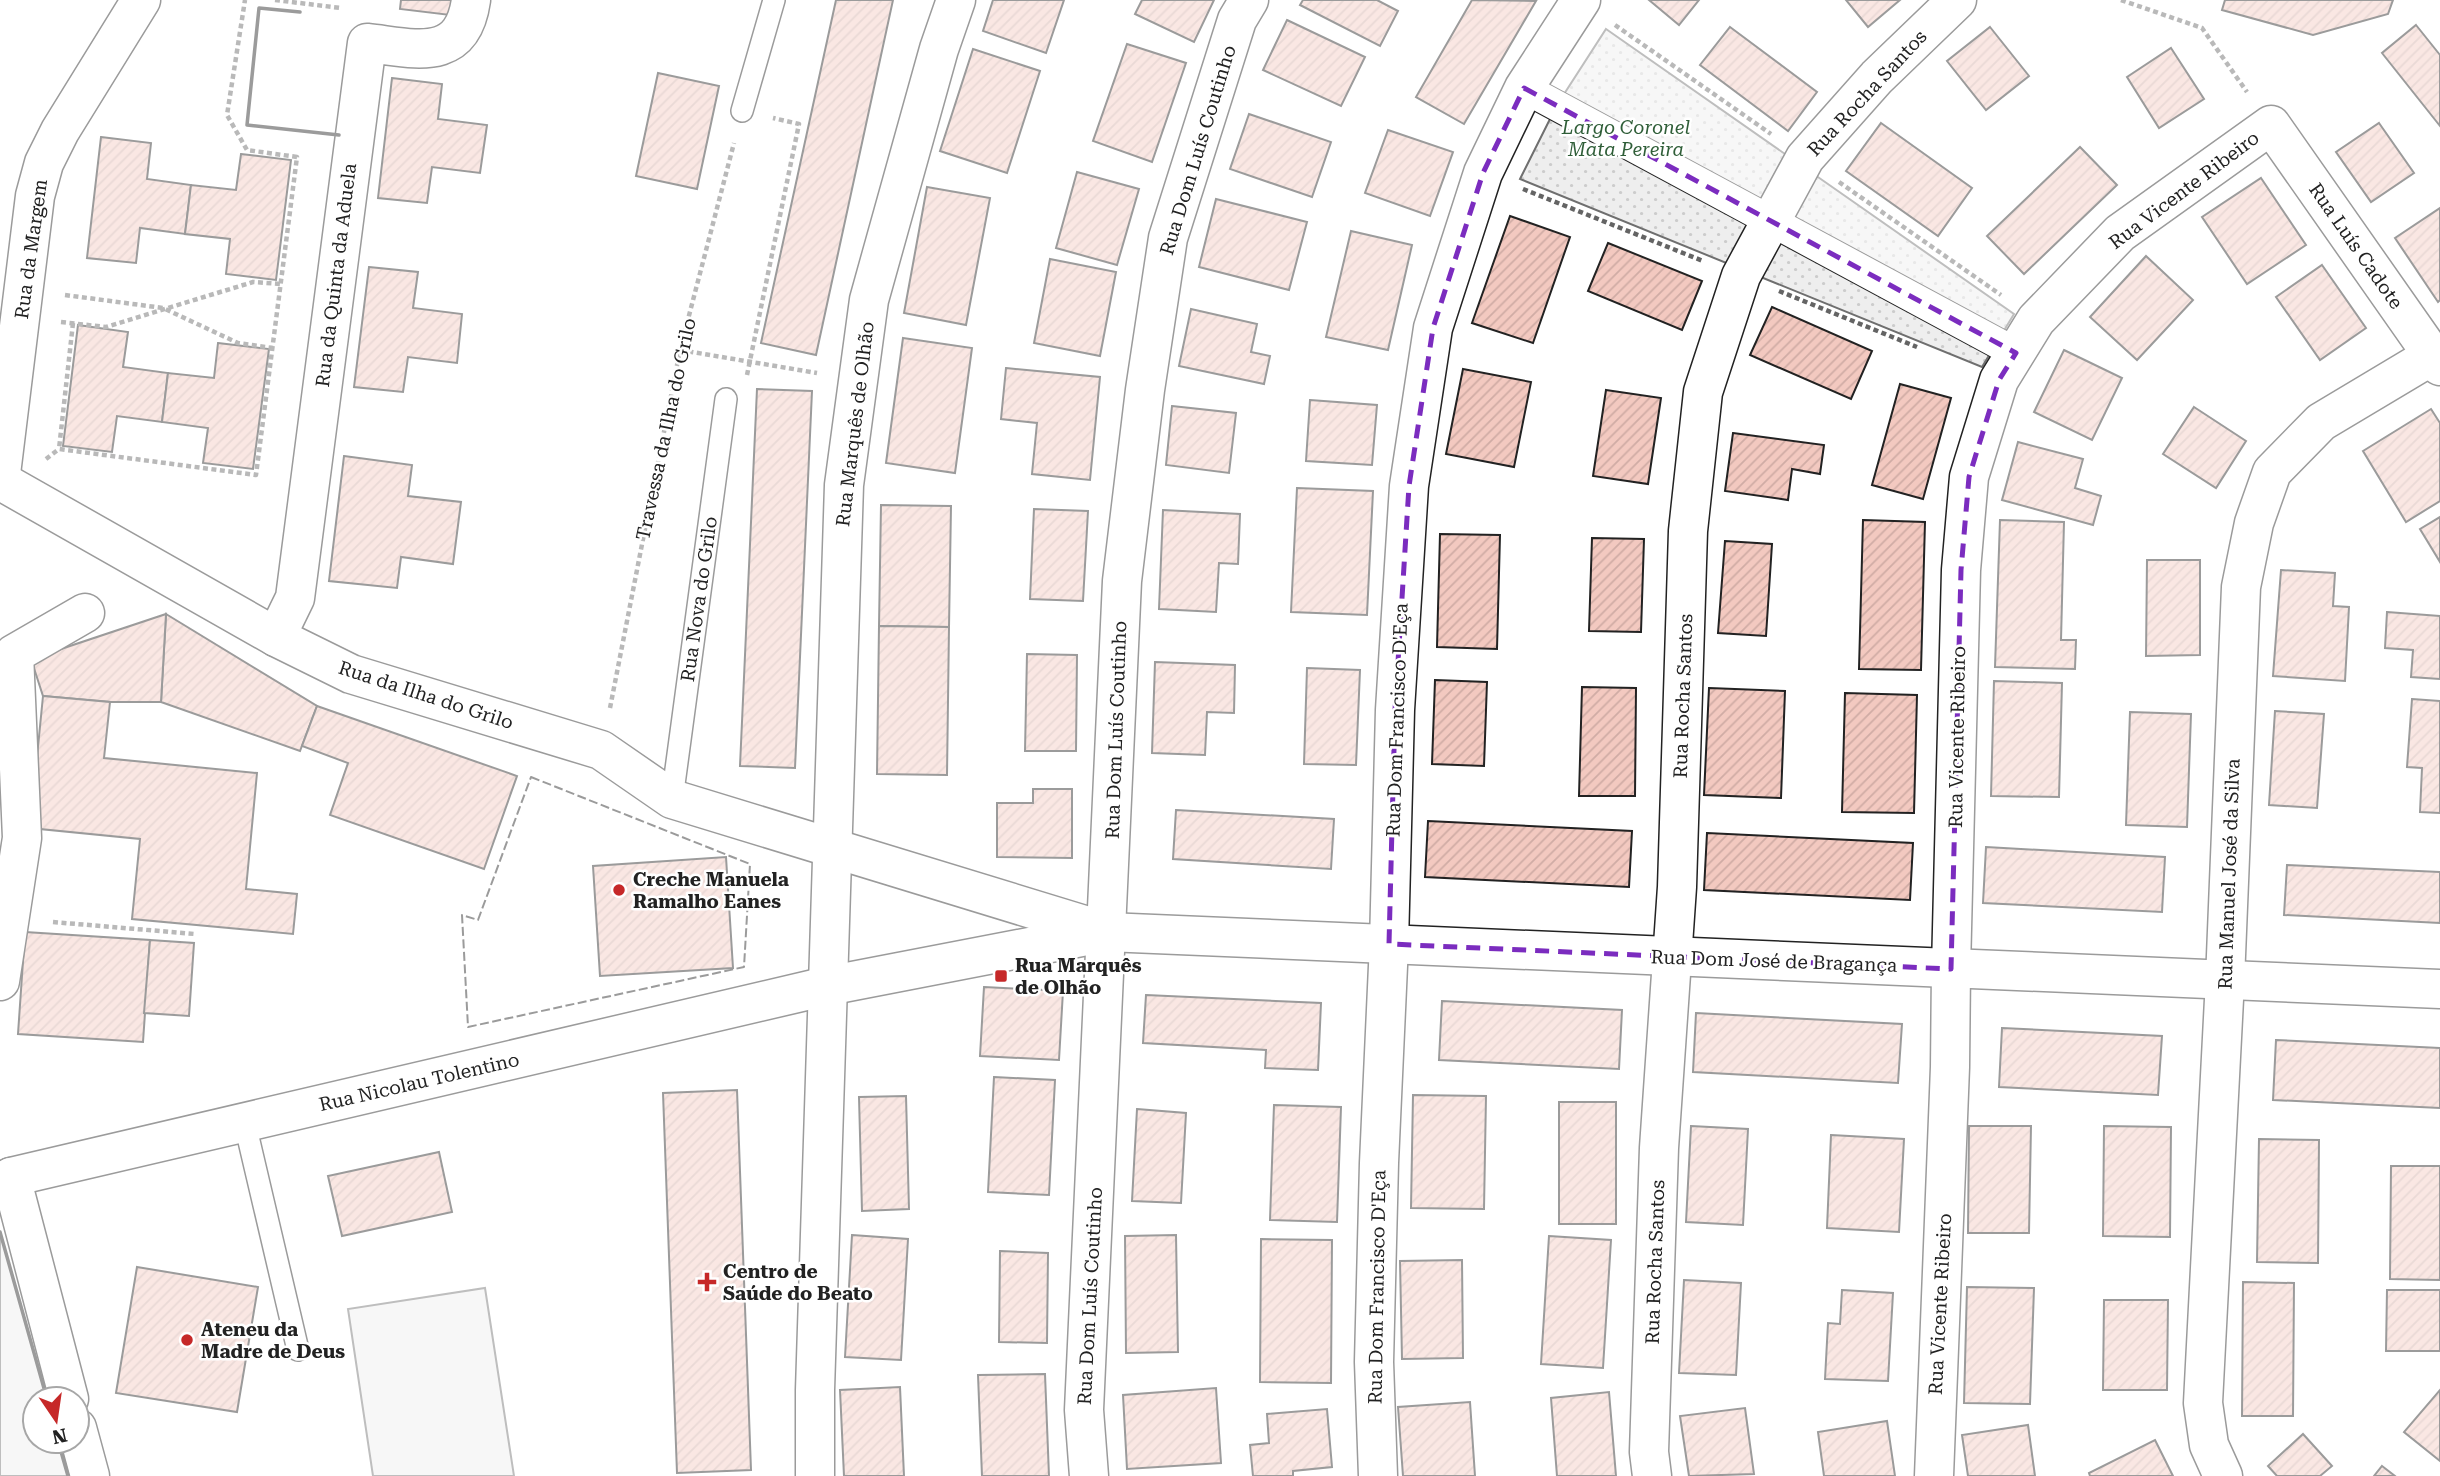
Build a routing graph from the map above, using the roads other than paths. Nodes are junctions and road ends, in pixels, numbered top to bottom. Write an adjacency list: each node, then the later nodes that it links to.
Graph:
1 (141, 0): 15 (street, Rua da Margem)
2 (471, 0): 17 (street, Rua da Quinta da Aduela)
3 (774, 0): 9 (lane)
4 (956, 0): 19 (street, Rua Marquês de Olhão)
5 (1250, 0): 20 (street, Rua Dom Luís Coutinho)
6 (1581, 0): 8 (street, Rua Dom Francisco D'Eça)
7 (1957, 0): 11 (street, Rua Rocha Santos)
8 (1524, 88): 11 (street); 21 (street, Rua Dom Francisco D'Eça)
9 (742, 111)
10 (2271, 125): 12 (street, Rua Vicente Ribeiro); 13 (street, Rua Luís Cadote)
11 (1769, 220): 12 (street); 22 (street, Rua Rocha Santos)
12 (2016, 353): 23 (street, Rua Vicente Ribeiro)
13 (2436, 361): 24 (street, Rua Manuel José da Silva)
14 (726, 399): 18 (lane, Rua Nova do Grilo)
15 (1, 481): 17 (street, Rua da Ilha do Grilo)
16 (85, 612): 25 (street)
17 (276, 637): 18 (street, Rua da Ilha do Grilo)
18 (673, 799): 19 (street, Rua da Ilha do Grilo)
19 (831, 846): 20 (street, Rua da Ilha do Grilo); 26 (street, Rua Marquês de Olhão)
20 (1107, 932): 21 (street, Rua Dom José de Bragança); 26 (street); 35 (street, Rua Dom Luís Coutinho)
21 (1389, 944): 22 (street, Rua Dom José de Bragança); 36 (street, Rua Dom Francisco D'Eça)
22 (1672, 957): 23 (street, Rua Dom José de Bragança); 37 (street, Rua Rocha Santos)
23 (1951, 969): 24 (street, Rua Dom José de Bragança); 38 (street, Rua Vicente Ribeiro)
24 (2225, 980): 27 (street, Rua Dom José de Bragança); 39 (street, Rua Manuel José da Silva)
25 (0, 981)
26 (827, 986): 28 (street, Rua Nicolau Tolentino); 34 (street, Rua Marquês de Olhão)
27 (2440, 989)
28 (245, 1124): 29 (street, Rua Nicolau Tolentino); 30 (lane)
29 (6, 1174): 31 (street)
30 (298, 1350)
31 (65, 1385)
32 (84, 1455): 33 (street)
33 (90, 1476)
34 (816, 1476)
35 (1089, 1476)
36 (1378, 1476)
37 (1652, 1476)
38 (1934, 1476)
39 (2223, 1476)

